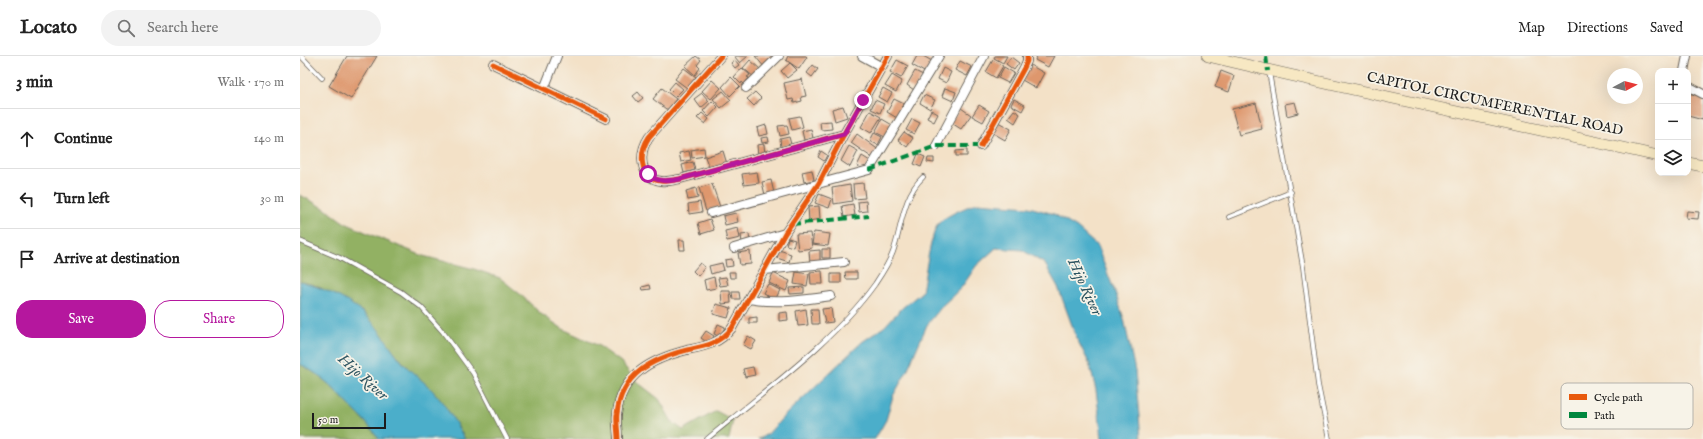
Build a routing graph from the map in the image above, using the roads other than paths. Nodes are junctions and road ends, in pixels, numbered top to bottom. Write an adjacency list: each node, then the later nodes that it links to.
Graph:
1 (301, 56): 16 (lane)
2 (557, 56): 19 (street)
3 (720, 56): 22 (street)
4 (779, 56): 17 (street)
5 (862, 56): 13 (street)
6 (888, 56): 13 (street)
7 (939, 56): 29 (street)
8 (984, 56): 23 (street)
9 (1027, 56): 24 (street)
10 (1208, 56): 15 (main road, CAPITOL CIRCUMFERENTIAL ROAD)
11 (1687, 56): 14 (street)
12 (493, 64): 19 (street)
13 (882, 67): 22 (street)
14 (1685, 68)
15 (1268, 71): 25 (main road, CAPITOL CIRCUMFERENTIAL ROAD); 30 (lane)
16 (322, 78)
17 (746, 88)
18 (1691, 88): 20 (street)
19 (544, 89): 21 (street)
20 (1703, 94)
21 (606, 119)
22 (844, 134): 29 (street)
23 (936, 146)
24 (981, 146)
25 (1655, 155)
26 (1691, 164): 27 (main road)
27 (1703, 166)
28 (923, 177): 42 (lane)
29 (819, 183): 31 (street); 33 (street)
30 (1291, 192): 32 (lane); 43 (lane)
31 (711, 213)
32 (1229, 216)
33 (785, 233): 35 (street); 37 (street)
34 (300, 241): 40 (lane)
35 (734, 248)
36 (844, 262): 37 (street)
37 (765, 270): 39 (street)
38 (830, 296): 39 (street)
39 (749, 299): 41 (street)
40 (507, 439)
41 (618, 439)
42 (707, 439)
43 (1328, 439)

